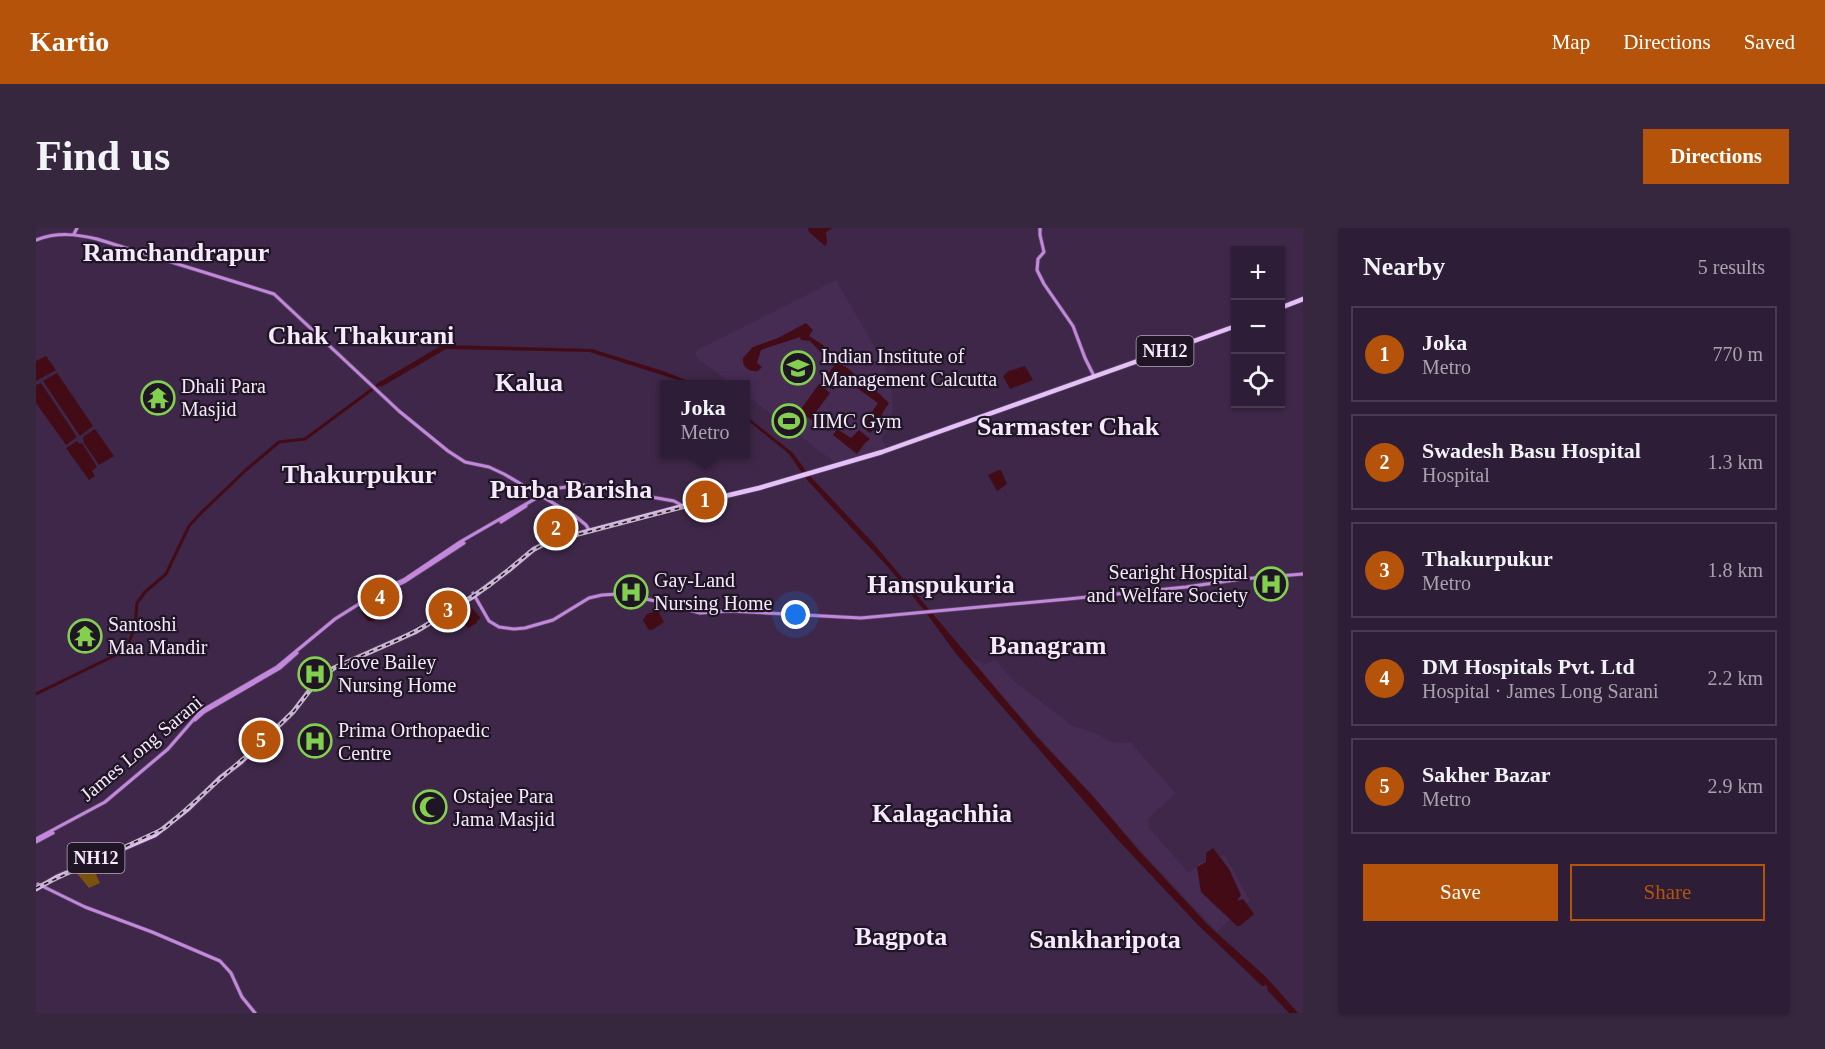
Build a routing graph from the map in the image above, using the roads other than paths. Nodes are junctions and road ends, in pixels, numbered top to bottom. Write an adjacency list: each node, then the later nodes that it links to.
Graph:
1 (77, 228): 3 (main road)
2 (1040, 228): 8 (main road)
3 (74, 234): 4 (main road); 9 (main road)
4 (36, 240)
5 (1303, 299): 6 (highway)
6 (1285, 306)
7 (1231, 328): 8 (highway, NH12)
8 (1094, 376): 10 (highway, NH12)
9 (540, 496): 11 (main road); 12 (main road, James Long Sarani); 13 (main road); 16 (main road, James Long Sarani)
10 (721, 496)
11 (685, 504): 12 (highway, NH12)
12 (674, 507): 13 (highway, NH12)
13 (589, 530): 15 (highway, NH12)
14 (1303, 574): 15 (main road)
15 (474, 595): 17 (highway, NH12)
16 (36, 840)
17 (38, 886): 18 (main road)
18 (255, 1013)

